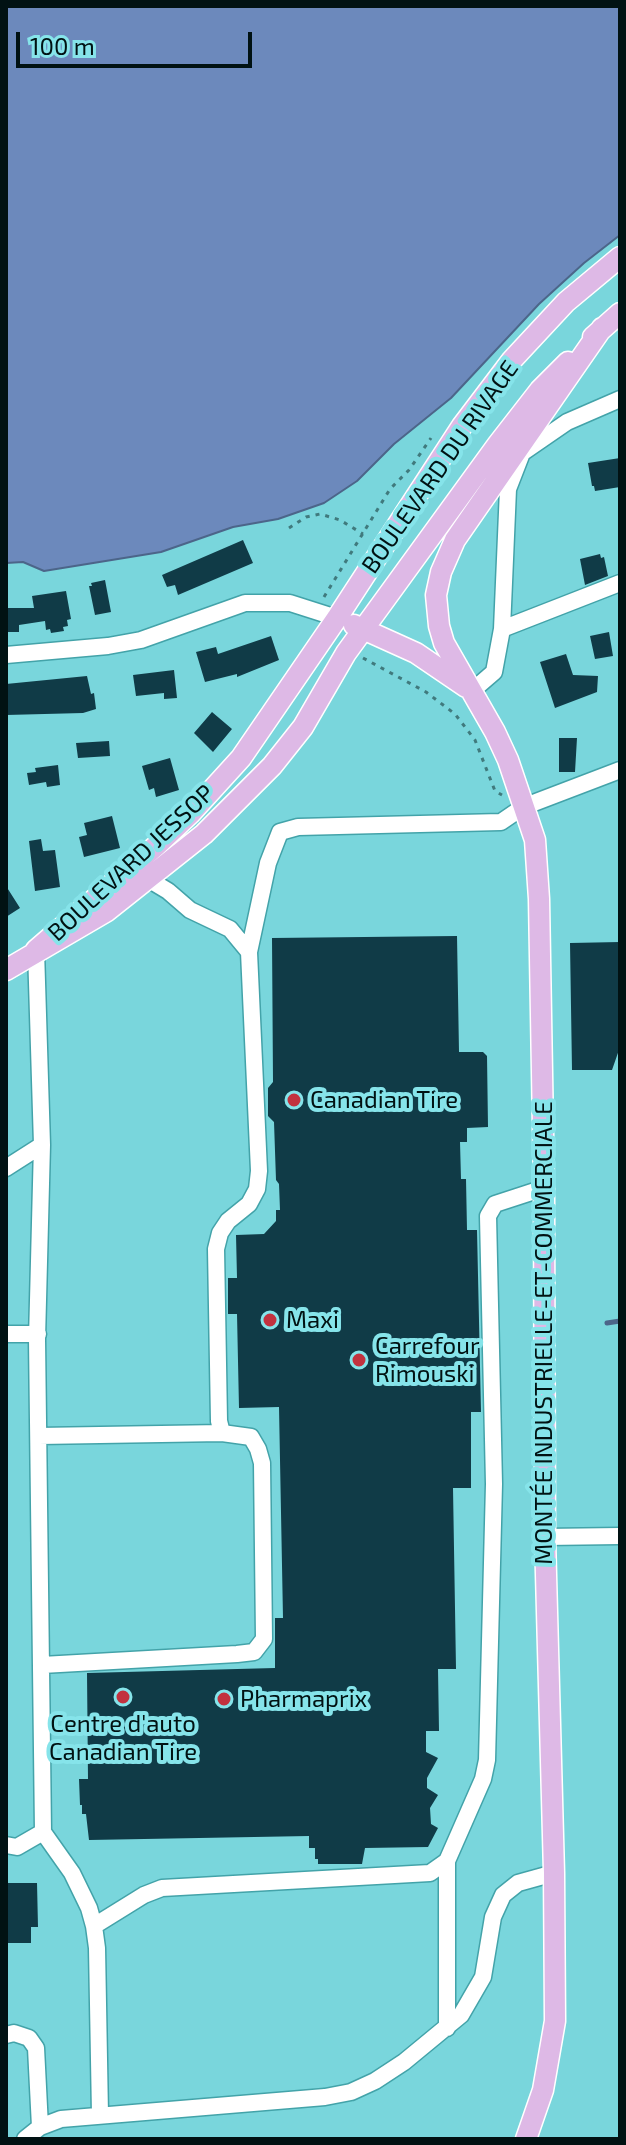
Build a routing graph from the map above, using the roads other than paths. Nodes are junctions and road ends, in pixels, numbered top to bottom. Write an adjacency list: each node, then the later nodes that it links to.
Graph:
1 (620, 257): 6 (main road, BOULEVARD DU RIVAGE)
2 (620, 313): 3 (main road, BOULEVARD DU RIVAGE)
3 (602, 328): 7 (main road, BOULEVARD DU RIVAGE); 10 (main road)
4 (620, 399): 8 (street)
5 (620, 583): 8 (street)
6 (337, 618): 7 (main road, MONTÉE INDUSTRIELLE-ET-COMMERCIALE); 9 (street); 14 (main road, BOULEVARD JESSOP)
7 (363, 629): 10 (main road, MONTÉE INDUSTRIELLE-ET-COMMERCIALE); 13 (main road, BOULEVARD JESSOP)
8 (502, 629): 10 (street)
9 (6, 655)
10 (472, 691): 12 (main road, MONTÉE INDUSTRIELLE-ET-COMMERCIALE)
11 (620, 770): 12 (street)
12 (523, 807): 15 (street); 19 (main road, MONTÉE INDUSTRIELLE-ET-COMMERCIALE)
13 (148, 879): 14 (main road, BOULEVARD JESSOP); 15 (street)
14 (36, 950): 16 (main road, BOULEVARD JESSOP); 17 (street)
15 (249, 952): 22 (street)
16 (6, 970)
17 (42, 1145): 18 (street); 21 (street)
18 (6, 1168)
19 (544, 1188): 25 (main road, MONTÉE INDUSTRIELLE-ET-COMMERCIALE); 29 (street)
20 (6, 1334): 21 (street)
21 (38, 1334): 23 (street)
22 (222, 1433): 23 (street); 26 (street)
23 (39, 1436): 26 (street)
24 (620, 1536): 25 (street)
25 (545, 1537): 30 (main road, MONTÉE INDUSTRIELLE-ET-COMMERCIALE)
26 (42, 1665): 27 (street)
27 (43, 1832): 28 (street); 31 (street)
28 (6, 1845)
29 (447, 1861): 31 (street); 32 (street)
30 (554, 1873): 32 (street); 37 (main road, MONTÉE INDUSTRIELLE-ET-COMMERCIALE)
31 (94, 1926): 34 (street)
32 (447, 2028): 34 (street)
33 (6, 2035): 35 (street)
34 (100, 2115): 35 (street)
35 (40, 2127): 36 (street)
36 (25, 2139)
37 (526, 2139)

